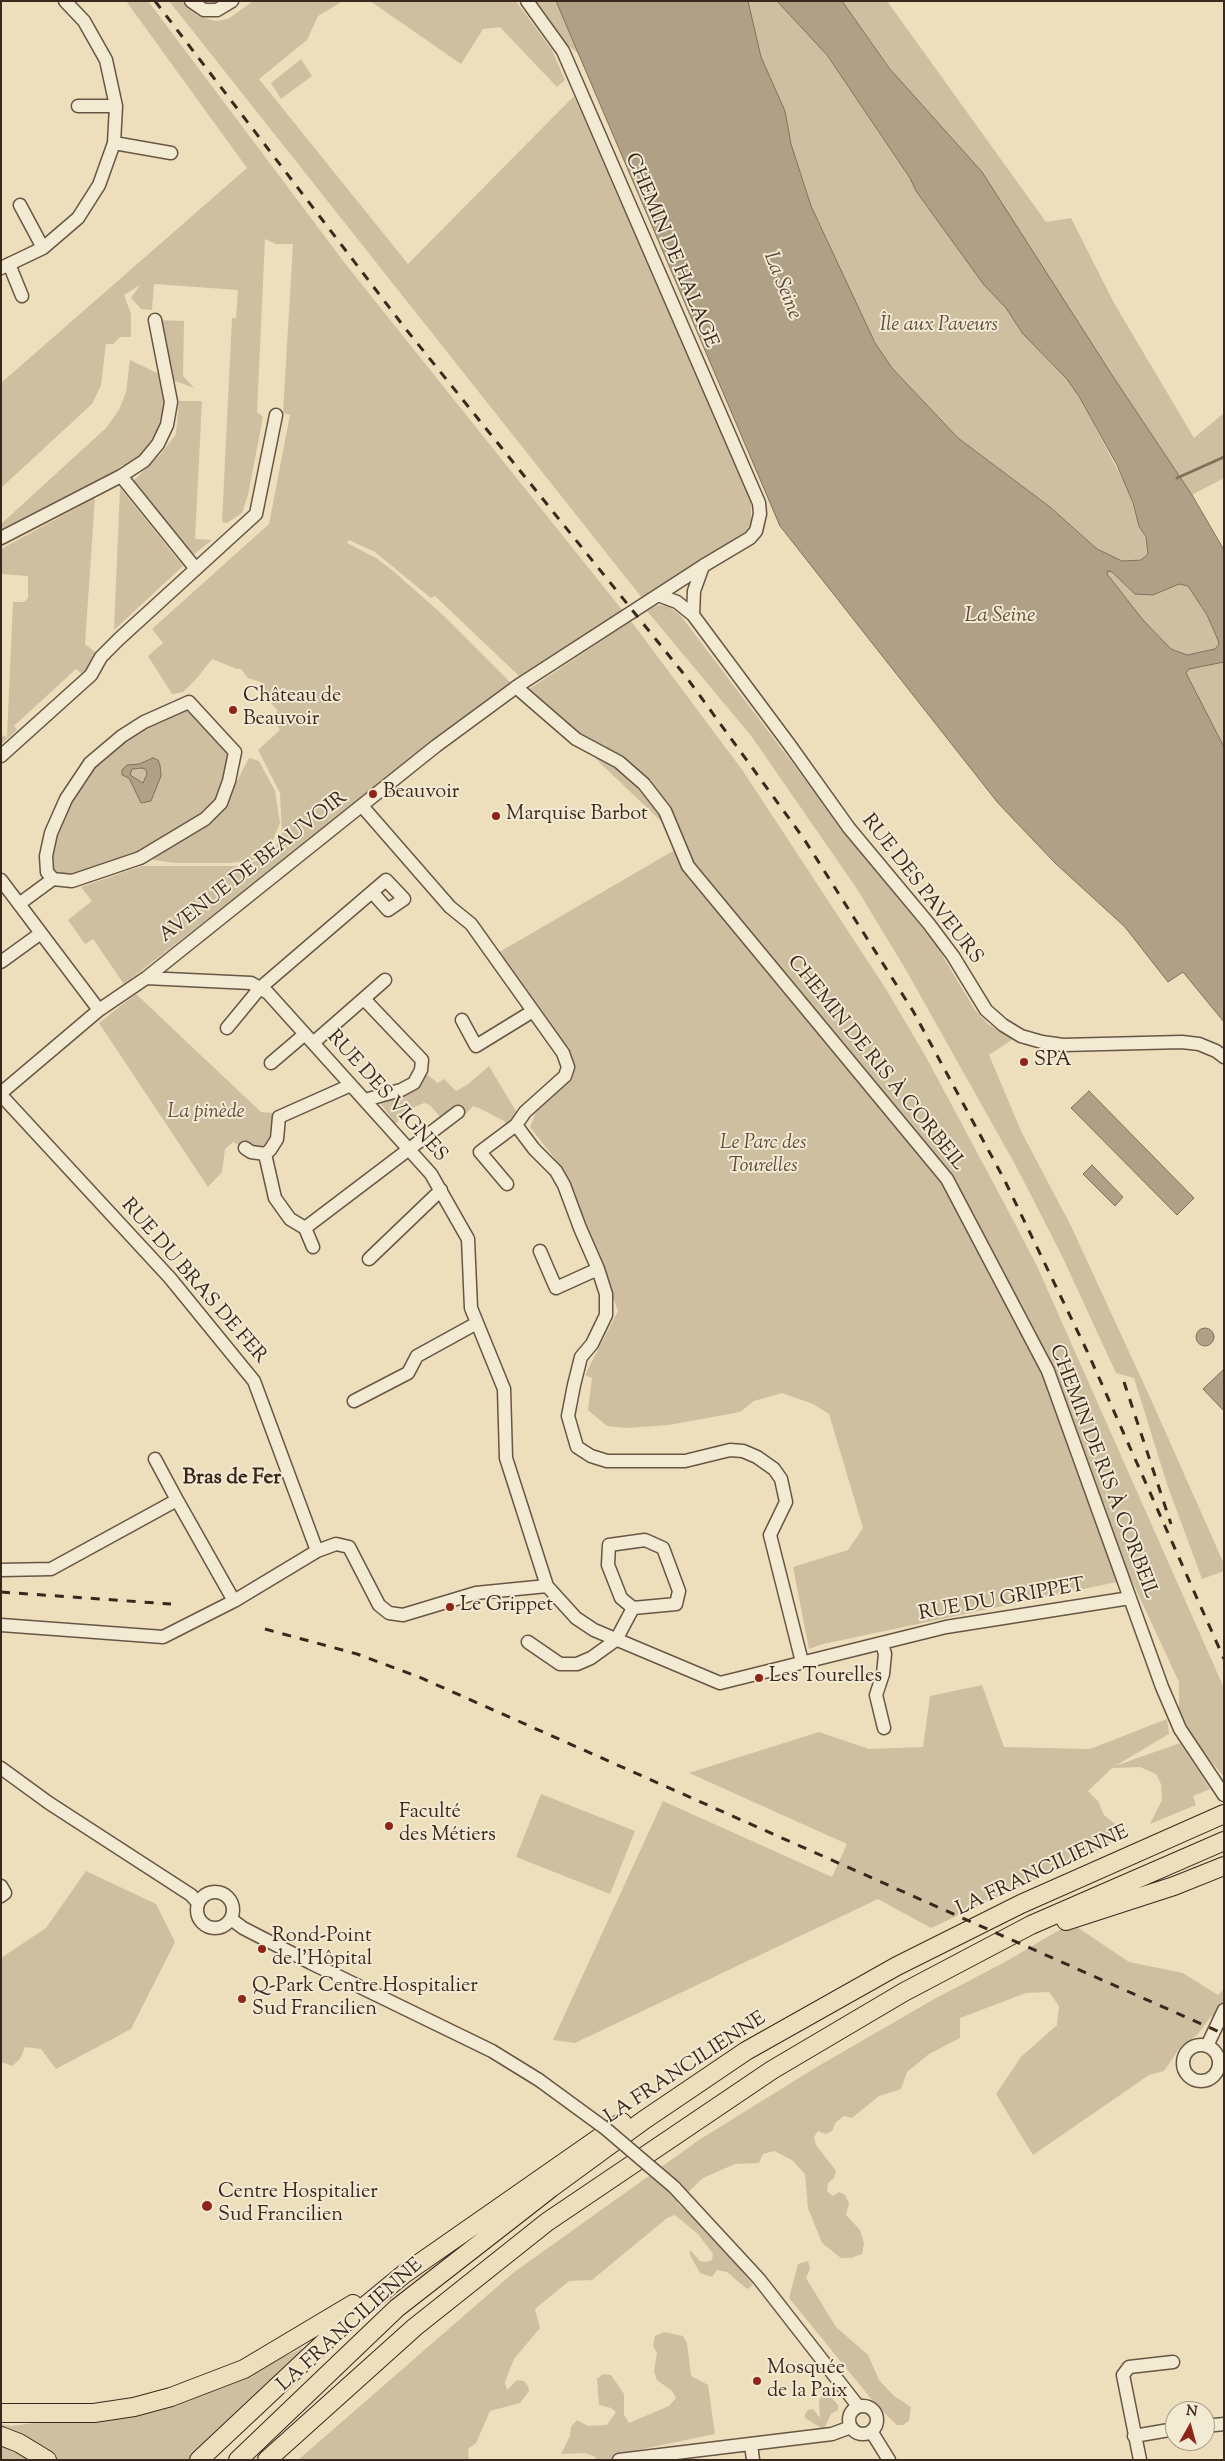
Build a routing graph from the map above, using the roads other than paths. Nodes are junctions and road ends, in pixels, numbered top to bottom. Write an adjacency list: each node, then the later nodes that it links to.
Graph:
1 (65, 1): 6 (street)
2 (191, 1): 3 (street)
3 (232, 1)
4 (527, 1): 16 (street, CHEMIN DE HALAGE)
5 (78, 106): 6 (street)
6 (116, 106): 7 (street)
7 (114, 143): 8 (street); 10 (street)
8 (171, 153)
9 (20, 205): 10 (street)
10 (43, 248): 11 (street)
11 (5, 266): 12 (street)
12 (22, 296)
13 (155, 320): 15 (street)
14 (276, 415): 19 (street)
15 (121, 476): 17 (street); 19 (street)
16 (759, 523): 18 (street, AVENUE DE BEAUVOIR)
17 (1, 538)
18 (703, 566): 20 (street, AVENUE DE BEAUVOIR); 21 (street)
19 (196, 569): 23 (street)
20 (658, 595): 21 (street, RUE DES PAVEURS); 22 (street, AVENUE DE BEAUVOIR)
21 (693, 615): 40 (street, RUE DES PAVEURS)
22 (516, 687): 24 (street, AVENUE DE BEAUVOIR); 64 (street, CHEMIN DE RIS À CORBEIL)
23 (1, 756)
24 (362, 806): 31 (street, AVENUE DE BEAUVOIR); 36 (street)
25 (52, 879): 25 (street); 28 (street)
26 (1, 880): 28 (street)
27 (372, 892): 33 (street)
28 (19, 904): 29 (street)
29 (41, 933): 30 (street); 35 (street)
30 (1, 962)
31 (146, 978): 33 (street, RUE DES VIGNES); 35 (street, AVENUE DE BEAUVOIR)
32 (385, 980): 34 (street)
33 (260, 988): 38 (street); 39 (street, RUE DES VIGNES)
34 (364, 999): 39 (street); 44 (street)
35 (98, 1010): 43 (street, AVENUE DE BEAUVOIR)
36 (533, 1011): 37 (street); 46 (street)
37 (462, 1020)
38 (227, 1028)
39 (309, 1039): 41 (street, RUE DES VIGNES); 42 (street, RUE DES VIGNES)
40 (1224, 1057)
41 (272, 1063)
42 (351, 1085): 44 (street, RUE DES VIGNES); 49 (street)
43 (1, 1094): 61 (street, RUE DU BRAS DE FER)
44 (365, 1100): 48 (street, RUE DES VIGNES)
45 (458, 1112): 48 (street)
46 (516, 1125): 50 (street); 56 (street)
47 (245, 1148): 49 (street)
48 (410, 1150): 51 (street, RUE DES VIGNES); 52 (street)
49 (265, 1154): 52 (street)
50 (507, 1184)
51 (440, 1190): 55 (street); 57 (street, RUE DES VIGNES)
52 (305, 1228): 53 (street)
53 (313, 1248)
54 (540, 1251): 56 (street)
55 (369, 1259)
56 (598, 1269): 71 (street)
57 (477, 1323): 58 (street); 63 (street, RUE DES VIGNES)
58 (354, 1401)
59 (155, 1459): 60 (street)
60 (177, 1500): 62 (street); 65 (street)
61 (317, 1551): 63 (street); 65 (street)
62 (1, 1570)
63 (547, 1586): 68 (street, RUE DU GRIPPET)
64 (1130, 1598): 70 (street, RUE DU GRIPPET); 74 (street, CHEMIN DE RIS À CORBEIL)
65 (234, 1601): 67 (street)
66 (633, 1608): 66 (street); 68 (street)
67 (1, 1625)
68 (616, 1640): 69 (street); 71 (street, RUE DU GRIPPET)
69 (528, 1642)
70 (882, 1644): 71 (street, RUE DU GRIPPET); 72 (street)
71 (802, 1662)
72 (884, 1728)
73 (1, 1768): 80 (street)
74 (1224, 1795)
75 (1219, 1816): 86 (highway, LA FRANCILIENNE)
76 (1224, 1841): 82 (highway)
77 (1224, 1866): 82 (highway)
78 (1, 1886): 79 (street)
79 (1, 1896)
80 (198, 1903): 81 (street); 81 (street)
81 (231, 1919): 89 (street, bridge)
82 (979, 1953): 100 (highway)
83 (1224, 2010): 84 (street)
84 (1207, 2046): 85 (street); 85 (street)
85 (1221, 2070)
86 (644, 2120): 87 (highway); 99 (highway, LA FRANCILIENNE)
87 (404, 2274): 90 (highway); 98 (highway)
88 (1173, 2362): 95 (street)
89 (858, 2406): 91 (street); 92 (street)
90 (1, 2413)
91 (851, 2428): 92 (street); 96 (street)
92 (871, 2431): 103 (street)
93 (1165, 2431): 95 (street)
94 (1, 2436): 97 (highway)
95 (1134, 2436): 104 (street)
96 (751, 2444): 101 (street); 102 (street)
97 (47, 2460)
98 (199, 2460)
99 (238, 2460)
100 (267, 2460)
101 (619, 2460)
102 (753, 2460)
103 (889, 2460)
104 (1140, 2460)

